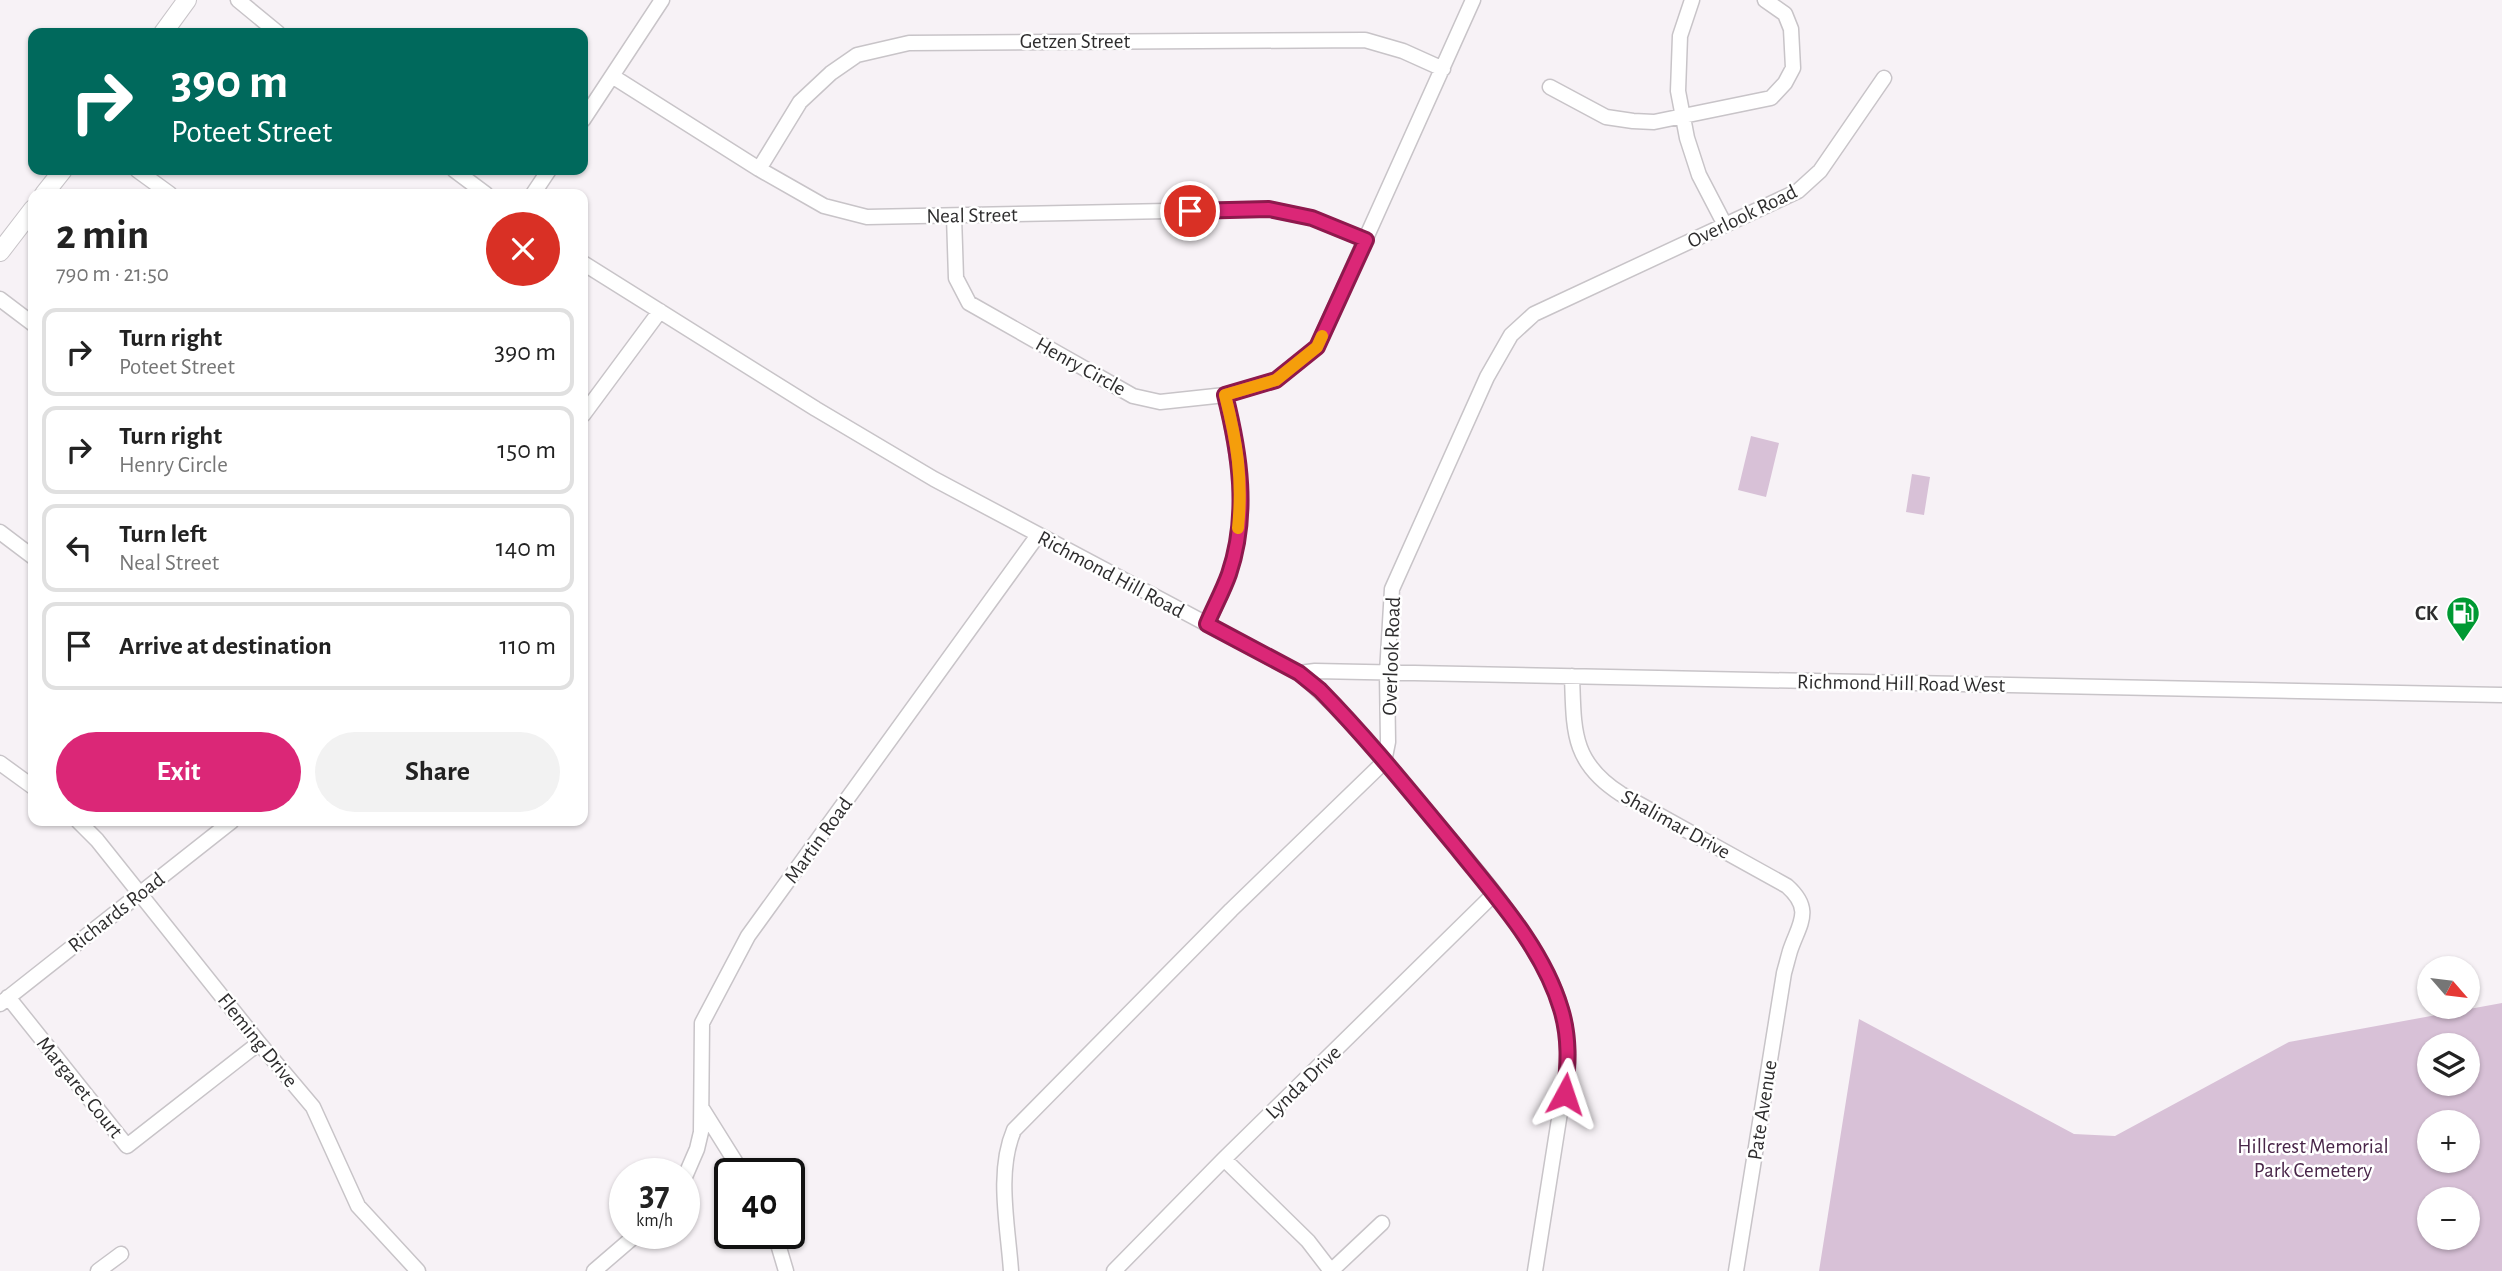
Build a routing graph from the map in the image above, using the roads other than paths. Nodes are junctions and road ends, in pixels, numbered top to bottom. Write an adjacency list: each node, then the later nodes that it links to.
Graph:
1 (238, 0): 8 (street)
2 (662, 0): 10 (street)
3 (1473, 0): 9 (street, Henry Circle)
4 (1692, 0): 14 (street)
5 (1765, 0): 14 (street)
6 (184, 2): 7 (main road)
7 (166, 28)
8 (272, 28)
9 (1443, 69): 15 (street, Getzen Street); 25 (street, Henry Circle)
10 (611, 76): 13 (street); 15 (street, Neal Street)
11 (1884, 78): 24 (street, Overlook Road)
12 (1550, 86): 14 (street)
13 (588, 112)
14 (1683, 115): 24 (street)
15 (759, 169): 23 (street, Neal Street)
16 (59, 175): 19 (main road)
17 (144, 175): 20 (street)
18 (461, 175): 21 (street)
19 (48, 189)
20 (163, 189)
21 (479, 189)
22 (28, 216): 26 (main road)
23 (954, 216): 25 (street, Neal Street); 31 (street, Henry Circle)
24 (1725, 225): 38 (street, Overlook Road)
25 (1366, 240): 31 (street, Henry Circle)
26 (0, 252)
27 (588, 266): 29 (street, Richmond Hill Road)
28 (0, 299): 30 (street)
29 (660, 311): 32 (street); 34 (street, Richmond Hill Road)
30 (28, 320)
31 (1225, 395): 36 (street)
32 (588, 408)
33 (0, 533): 35 (street)
34 (1038, 535): 36 (street, Richmond Hill Road); 51 (street, Martin Road)
35 (28, 553)
36 (1207, 624): 37 (street, Richmond Hill Road)
37 (1299, 673): 38 (street, Richmond Hill Road West); 41 (street, Richmond Hill Road)
38 (1387, 673): 39 (street, Richmond Hill Road West); 41 (street, Overlook Road)
39 (1572, 676): 40 (street, Richmond Hill Road West); 48 (street, Shalimar Drive)
40 (2502, 695)
41 (1384, 762): 47 (street, Richmond Hill Road); 63 (street)
42 (0, 763): 43 (street)
43 (28, 783)
44 (83, 826): 46 (street, Fleming Drive)
45 (226, 826): 46 (street, Richards Road)
46 (140, 894): 49 (street, Richards Road); 50 (street, Fleming Drive)
47 (1494, 894): 54 (street, Lynda Drive); 66 (street, Richmond Hill Road)
48 (1790, 950): 67 (street, Pate Avenue)
49 (4, 1000): 50 (street, Margaret Court)
50 (259, 1043): 60 (street, Fleming Drive)
51 (703, 1111): 52 (street, Martin Road); 53 (street)
52 (693, 1158)
53 (733, 1158)
54 (1224, 1159): 64 (street, Lynda Drive); 65 (street)
55 (1382, 1223): 65 (street)
56 (620, 1249): 61 (street)
57 (779, 1249): 62 (street)
58 (121, 1254): 59 (street)
59 (98, 1271)
60 (418, 1271)
61 (594, 1271)
62 (786, 1271)
63 (1012, 1271)
64 (1114, 1271)
65 (1331, 1271)
66 (1535, 1271)
67 (1736, 1271)

